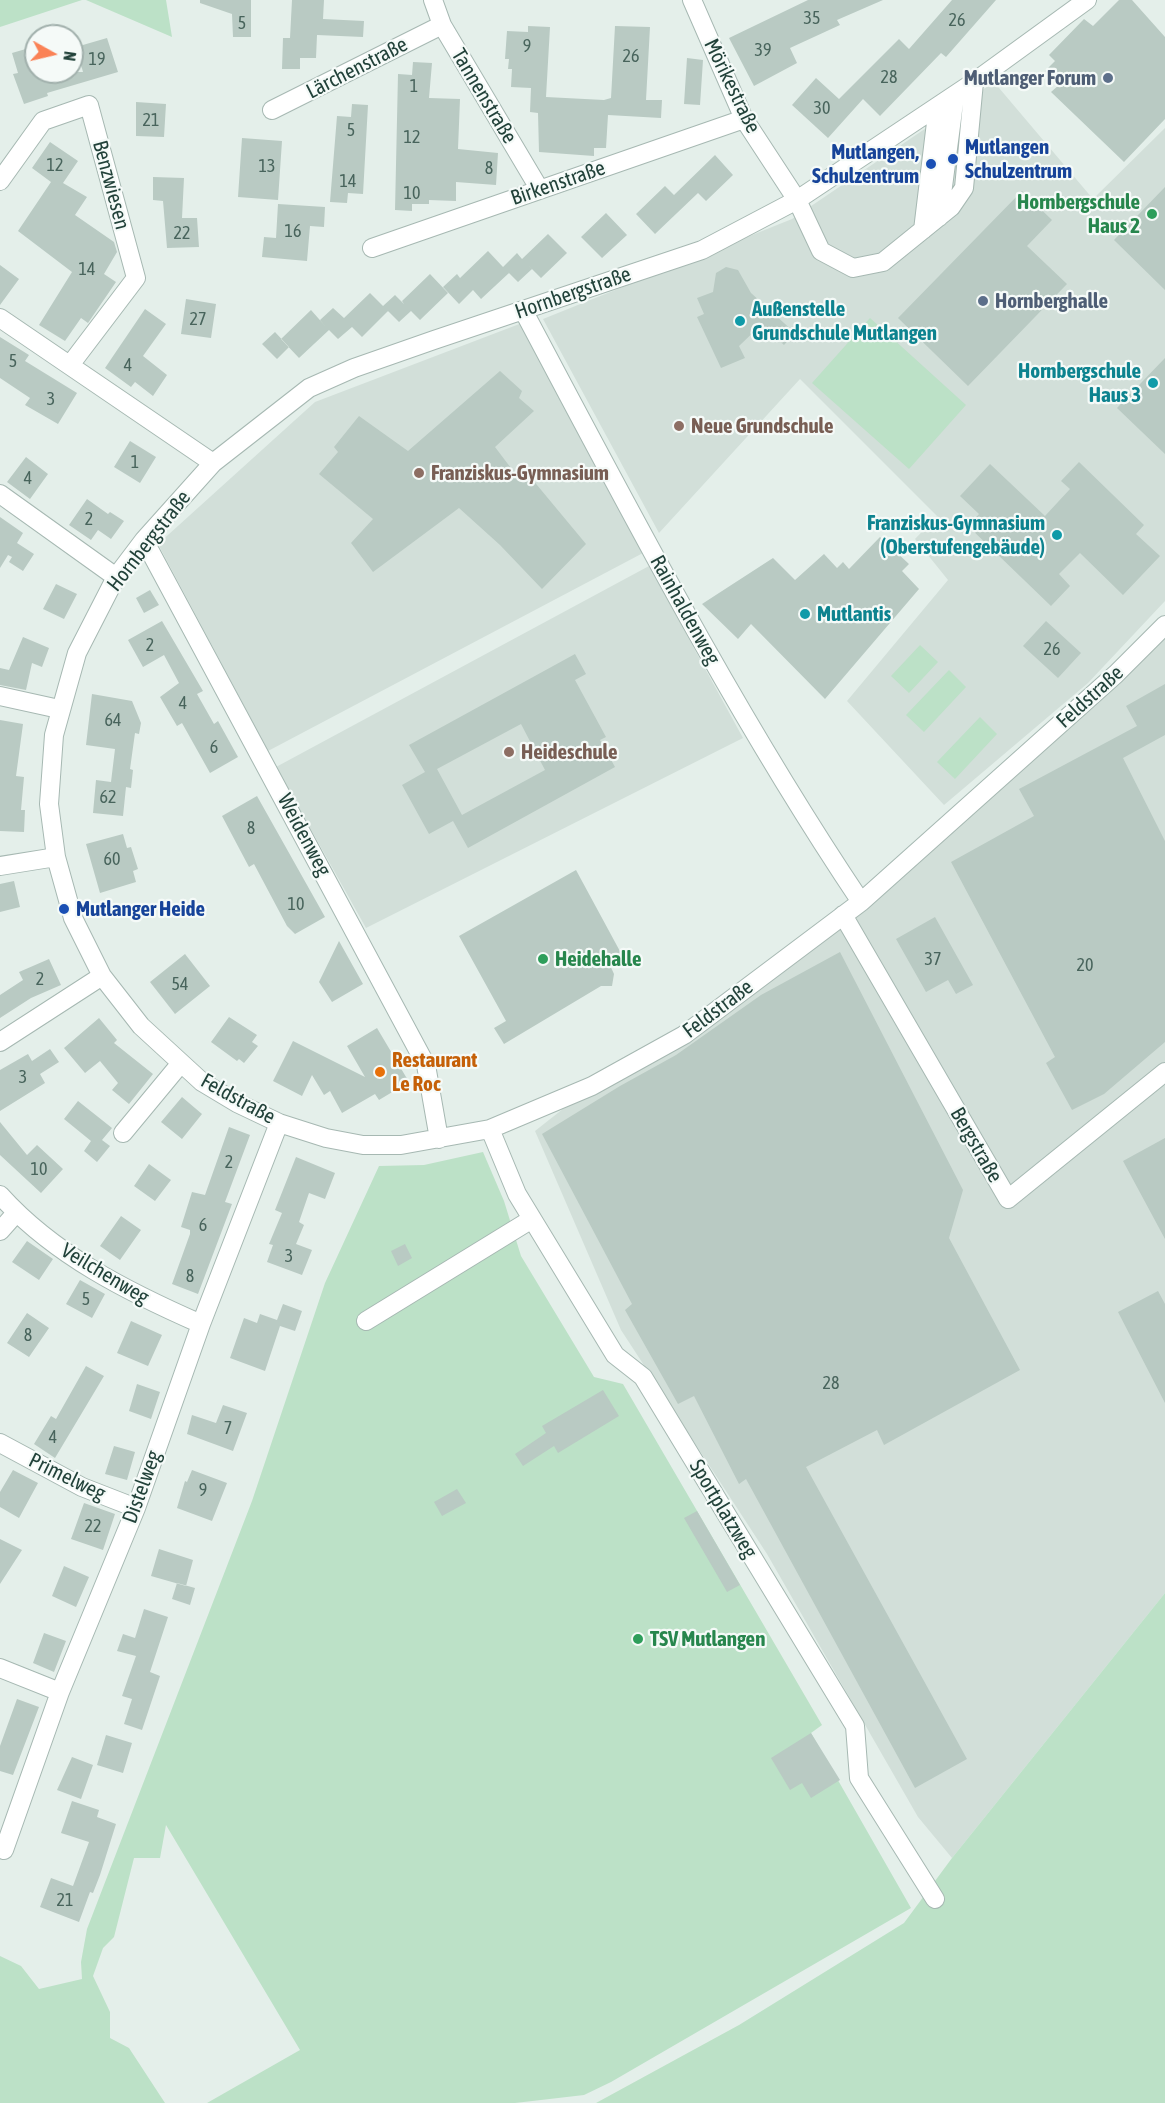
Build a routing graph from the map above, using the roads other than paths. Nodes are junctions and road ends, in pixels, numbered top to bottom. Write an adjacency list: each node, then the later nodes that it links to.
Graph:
1 (433, 0): 4 (street, Tannenstraße)
2 (693, 0): 9 (street, Mörikestraße)
3 (1087, 0): 5 (street, Hornbergstraße)
4 (442, 26): 8 (street, Lärchenstraße); 11 (street, Tannenstraße)
5 (974, 82): 6 (street, Hornbergstraße); 13 (street, Mörikestraße)
6 (955, 94): 7 (street, Hornbergstraße); 13 (street)
7 (938, 106): 12 (street, Hornbergstraße); 14 (street)
8 (272, 110)
9 (744, 119): 11 (street, Birkenstraße); 12 (street, Mörikestraße)
10 (0, 181): 18 (street, Benzwiesen)
11 (540, 190): 15 (street, Birkenstraße)
12 (797, 200): 14 (street, Mörikestraße); 16 (street, Hornbergstraße)
13 (939, 217): 14 (street, Mörikestraße)
14 (923, 230)
15 (372, 248)
16 (524, 310): 19 (street, Hornbergstraße); 29 (street, Rainhaldenweg)
17 (0, 318): 18 (street)
18 (70, 365): 19 (street)
19 (213, 463): 21 (street, Hornbergstraße)
20 (0, 494): 22 (street)
21 (144, 540): 22 (street, Hornbergstraße); 38 (street, Weidenweg)
22 (116, 577): 23 (street, Hornbergstraße)
23 (95, 614): 26 (street, Feldstraße)
24 (1165, 625): 29 (street, Feldstraße)
25 (0, 696): 26 (street)
26 (59, 709): 27 (street, Feldstraße)
27 (56, 857): 28 (street); 31 (street, Feldstraße)
28 (0, 866)
29 (861, 902): 30 (street, Feldstraße)
30 (843, 915): 34 (street, Bergstraße); 36 (street, Feldstraße)
31 (102, 976): 32 (street); 33 (street, Feldstraße)
32 (0, 1042)
33 (180, 1063): 35 (street, Feldstraße); 37 (street, Feldstraße)
34 (1165, 1072)
35 (279, 1123): 38 (street, Feldstraße); 44 (street, Distelweg)
36 (490, 1129): 38 (street, Feldstraße); 41 (street, Sportplatzweg)
37 (123, 1134)
38 (439, 1139)
39 (0, 1195): 40 (street, Veilchenweg)
40 (16, 1213): 42 (street); 44 (street, Veilchenweg)
41 (532, 1219): 43 (street); 50 (street, Sportplatzweg)
42 (0, 1231)
43 (366, 1321)
44 (201, 1324): 46 (street, Distelweg)
45 (0, 1443): 46 (street, Primelweg)
46 (136, 1508): 48 (street, Distelweg)
47 (0, 1668): 48 (street)
48 (60, 1692): 49 (street, Distelweg)
49 (4, 1850)
50 (935, 1899)

